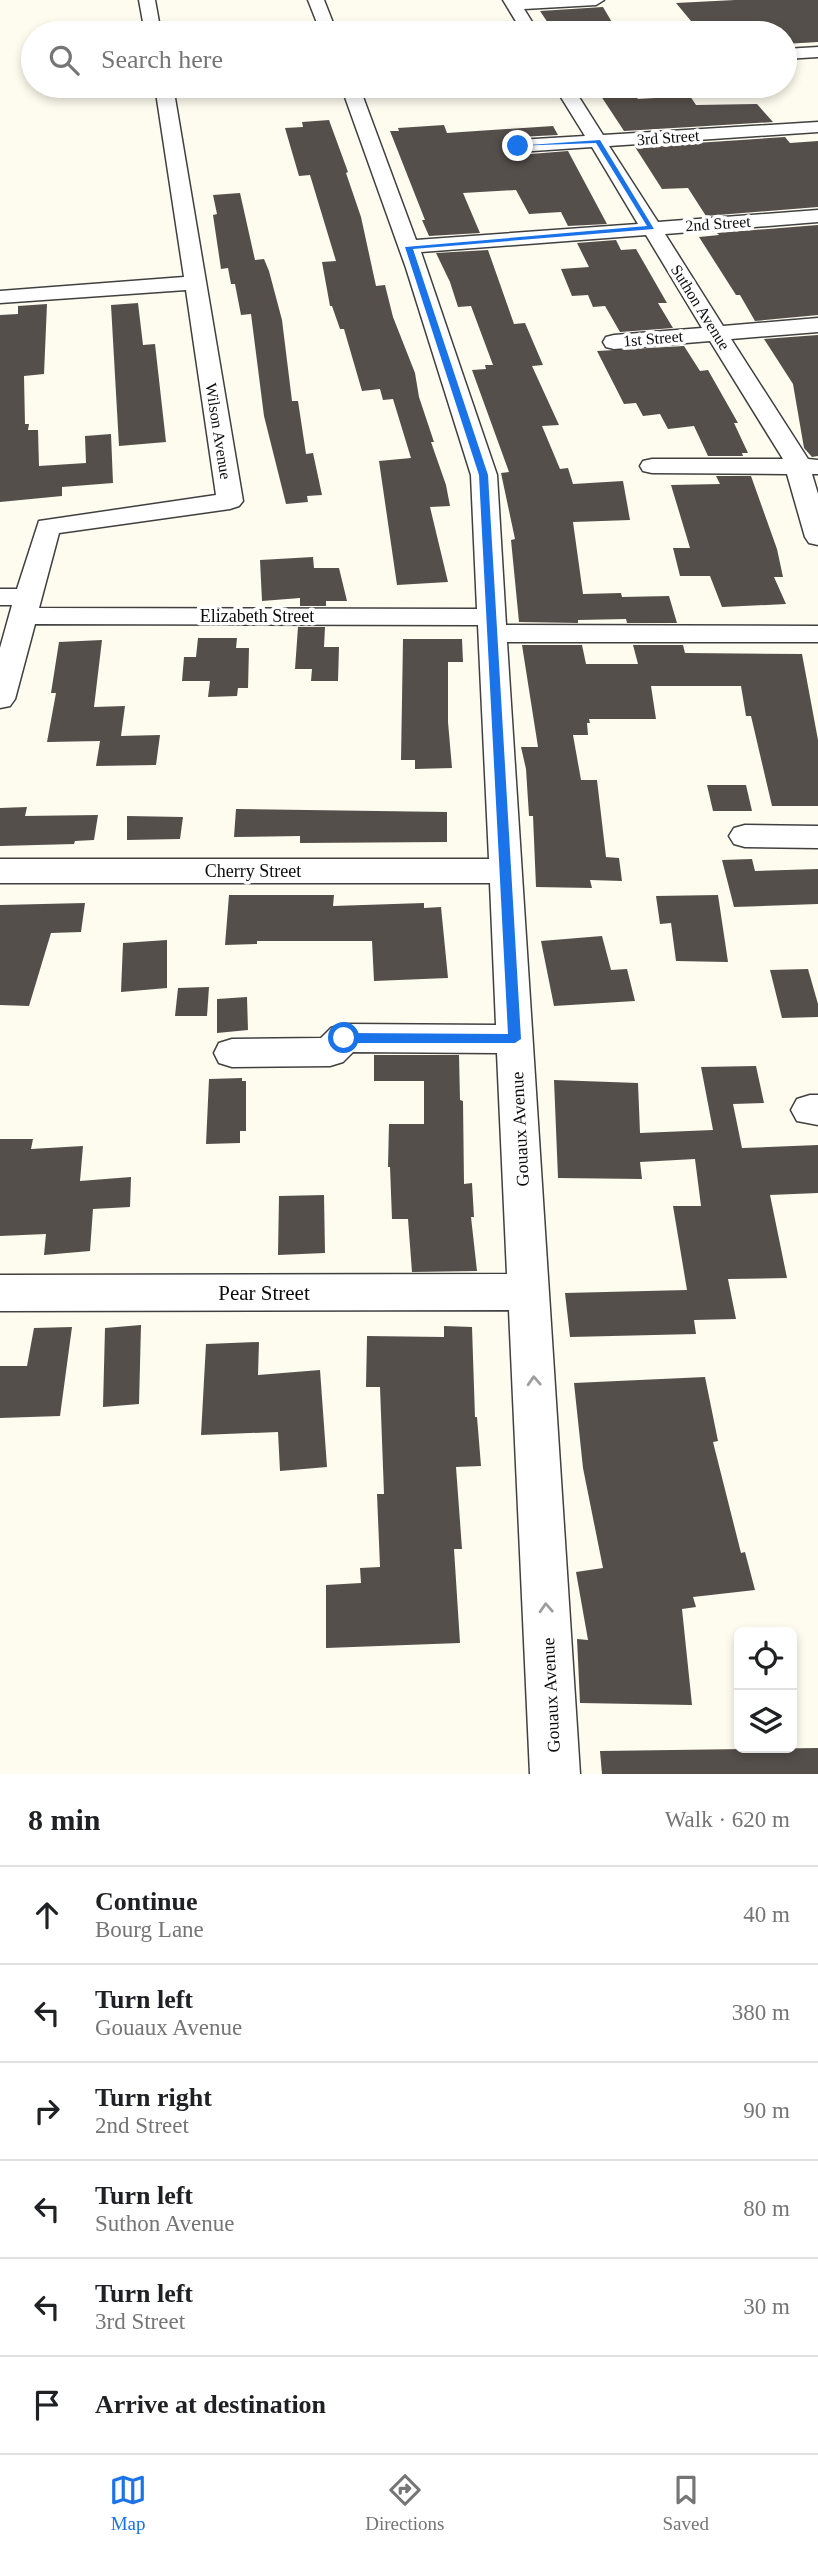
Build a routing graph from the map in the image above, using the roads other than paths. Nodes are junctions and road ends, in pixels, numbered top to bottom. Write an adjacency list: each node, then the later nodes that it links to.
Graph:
1 (148, 0): 5 (street)
2 (316, 0): 6 (street)
3 (596, 0): 4 (street)
4 (512, 2): 7 (street)
5 (151, 21)
6 (324, 21)
7 (524, 21)
8 (818, 52): 9 (street)
9 (797, 53)
10 (166, 98): 19 (street, Wilson Avenue)
11 (354, 98): 18 (street, Gouaux Avenue)
12 (571, 98): 14 (street, Suthon Avenue)
13 (818, 127): 14 (street, 3rd Street)
14 (598, 141): 15 (street, 3rd Street); 17 (street, Suthon Avenue)
15 (518, 146)
16 (818, 216): 17 (street, 2nd Street)
17 (652, 228): 18 (street, 2nd Street); 22 (street, Suthon Avenue)
18 (408, 247): 29 (street, Gouaux Avenue)
19 (196, 282): 20 (street); 28 (street, Wilson Avenue)
20 (0, 297)
21 (818, 325): 22 (street, 1st Street)
22 (717, 333): 23 (street, 1st Street); 25 (street, Suthon Avenue)
23 (614, 342)
24 (652, 466): 25 (street)
25 (808, 466): 26 (street, Suthon Avenue)
26 (818, 537)
27 (0, 597): 28 (street, Elizabeth Street)
28 (17, 623): 29 (street, Elizabeth Street); 31 (street, Wilson Avenue)
29 (492, 625): 30 (street, Elizabeth Street); 34 (street, Gouaux Avenue)
30 (818, 634)
31 (0, 699)
32 (746, 836): 33 (street)
33 (818, 836)
34 (506, 870): 35 (street, Cherry Street); 36 (street, Gouaux Avenue)
35 (0, 871)
36 (515, 1039): 37 (street); 38 (street, Gouaux Avenue)
37 (232, 1053)
38 (529, 1292): 39 (street, Pear Street); 40 (street, Gouaux Avenue, one-way to 38)
39 (0, 1293)
40 (555, 1774)

